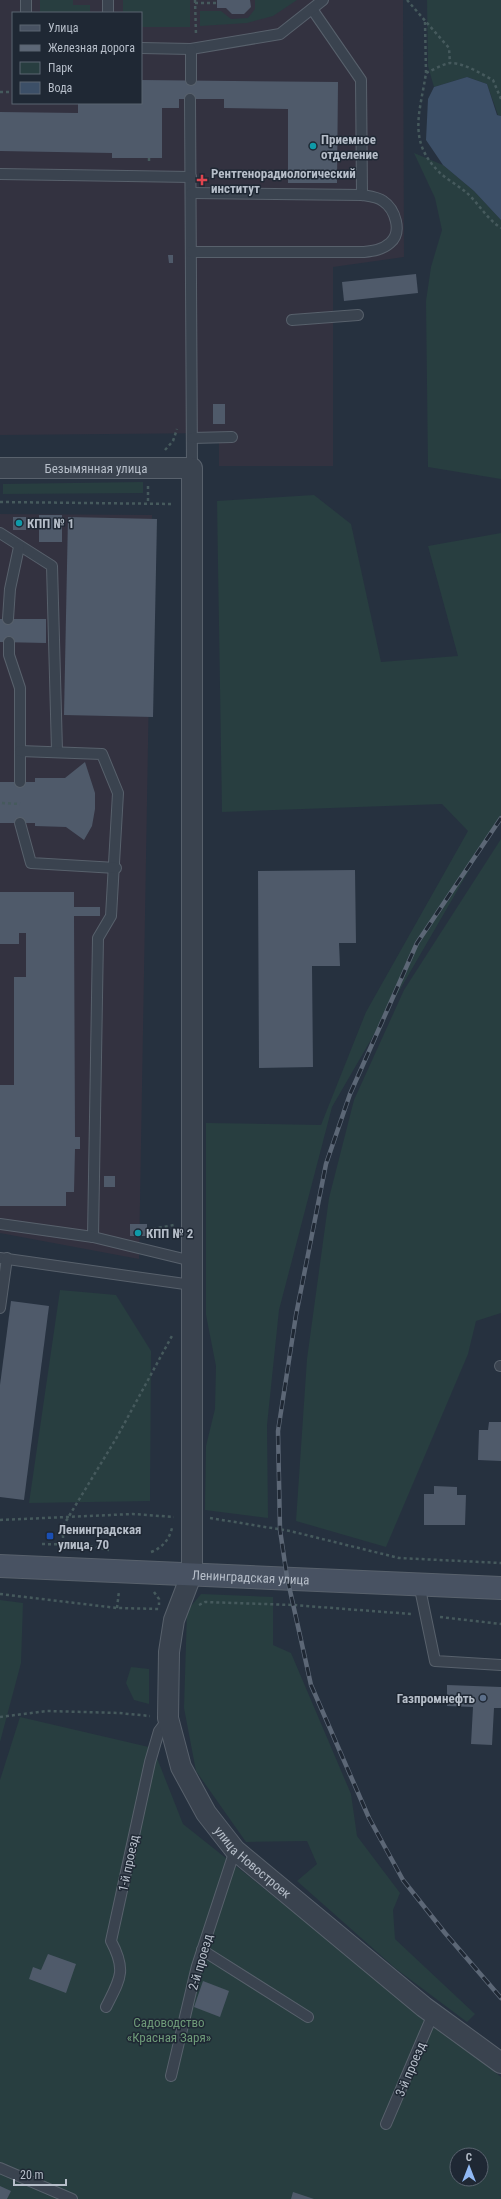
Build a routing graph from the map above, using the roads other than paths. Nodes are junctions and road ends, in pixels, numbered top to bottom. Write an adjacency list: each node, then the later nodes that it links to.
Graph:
1 (26, 0): 5 (lane)
2 (108, 0): 6 (lane)
3 (323, 0): 4 (lane)
4 (312, 9): 8 (lane); 14 (lane)
5 (26, 12)
6 (108, 12)
7 (142, 48): 8 (lane)
8 (194, 49): 9 (lane)
9 (191, 80)
10 (190, 98): 12 (lane)
11 (0, 174): 12 (lane)
12 (191, 177): 13 (lane)
13 (191, 193): 14 (lane); 15 (lane)
14 (362, 195): 15 (lane)
15 (191, 252): 19 (lane)
16 (358, 315): 17 (lane)
17 (292, 320)
18 (232, 437): 19 (lane)
19 (192, 438): 21 (lane)
20 (0, 468): 21 (street, Безымянная улица)
21 (192, 468): 34 (street)
22 (0, 533): 23 (lane)
23 (19, 547): 24 (lane); 27 (lane)
24 (8, 619)
25 (9, 642): 26 (lane)
26 (20, 751): 27 (lane); 28 (lane)
27 (57, 751): 30 (lane)
28 (20, 782)
29 (20, 823): 30 (lane)
30 (116, 868): 32 (lane)
31 (0, 1224): 32 (lane)
32 (93, 1237): 34 (lane)
33 (3, 1258): 35 (lane); 36 (lane)
34 (183, 1259): 35 (street)
35 (192, 1284): 38 (street)
36 (0, 1308)
37 (0, 1566): 38 (main road, Ленинградская улица)
38 (192, 1573): 39 (main road, Ленинградская улица); 42 (street, улица Новостроек)
39 (420, 1584): 40 (main road, Ленинградская улица); 41 (lane)
40 (501, 1588)
41 (501, 1665)
42 (168, 1718): 43 (street, улица Новостроек); 45 (lane, 1-й проезд)
43 (235, 1850): 44 (lane, 2-й проезд); 46 (street, улица Новостроек)
44 (202, 1950): 47 (lane); 49 (lane, 2-й проезд)
45 (106, 2007)
46 (433, 2014): 48 (street, улица Новостроек); 50 (lane, 3-й проезд)
47 (308, 2016)
48 (501, 2063)
49 (171, 2076)
50 (386, 2124)
51 (0, 2168): 52 (lane)
52 (72, 2199)

